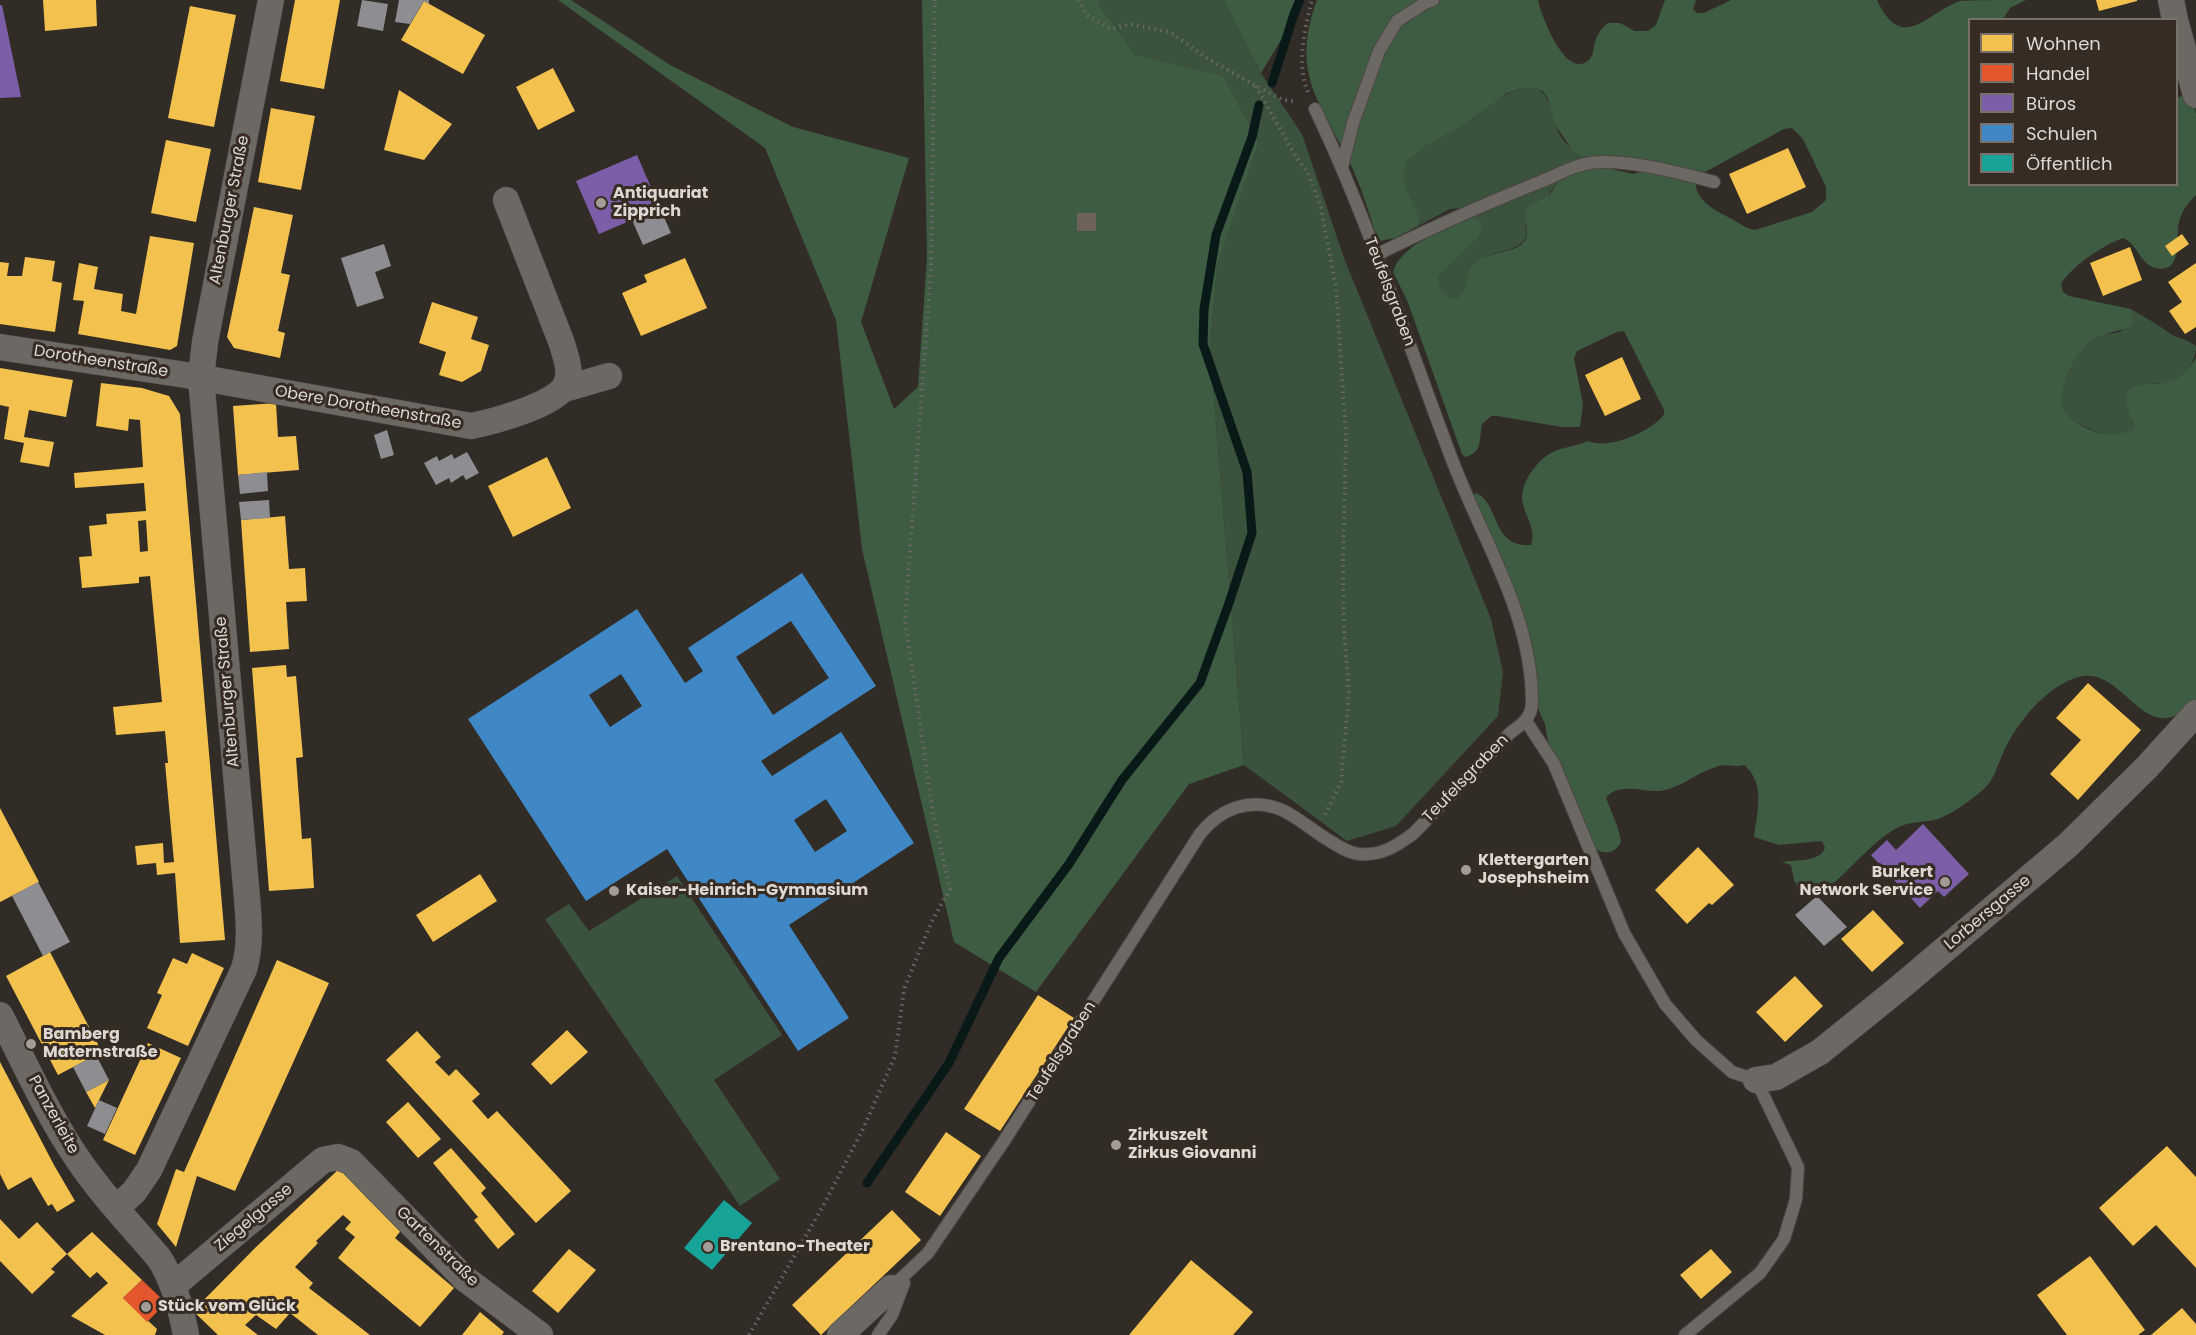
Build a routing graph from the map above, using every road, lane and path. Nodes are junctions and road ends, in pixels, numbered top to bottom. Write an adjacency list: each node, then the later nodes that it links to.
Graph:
1 (271, 0): 18 (street, Altenburger Straße)
2 (935, 0): 31 (path)
3 (1078, 0): 9 (path)
4 (1312, 0): 11 (path)
5 (1433, 0): 12 (lane)
6 (2171, 0): 7 (street)
7 (2175, 18)
8 (2178, 29): 10 (street)
9 (1256, 86): 11 (path); 22 (path)
10 (2196, 95)
11 (1315, 109): 12 (lane, Teufelsgraben)
12 (1342, 167): 15 (lane, Teufelsgraben)
13 (1714, 182): 15 (lane)
14 (506, 200): 19 (street)
15 (1376, 255): 21 (lane, Teufelsgraben)
16 (0, 346): 18 (street, Dorotheenstraße)
17 (609, 376): 19 (street, Obere Dorotheenstraße)
18 (201, 378): 19 (street, Obere Dorotheenstraße); 26 (street, Altenburger Straße)
19 (564, 389)
20 (2196, 712): 24 (street, Lorbersgasse)
21 (1526, 721): 22 (lane, Teufelsgraben); 24 (lane)
22 (1309, 828): 27 (lane, Teufelsgraben)
23 (0, 1016): 26 (street, Panzerleite)
24 (1756, 1080): 34 (lane)
25 (338, 1157): 28 (street, Ziegelgasse); 30 (street, Gartenstraße)
26 (116, 1208): 28 (street)
27 (899, 1282): 32 (street, Teufelsgraben); 33 (lane, Teufelsgraben)
28 (174, 1285): 29 (street)
29 (186, 1335)
30 (540, 1335)
31 (749, 1335)
32 (840, 1335)
33 (878, 1335)
34 (1685, 1335)

